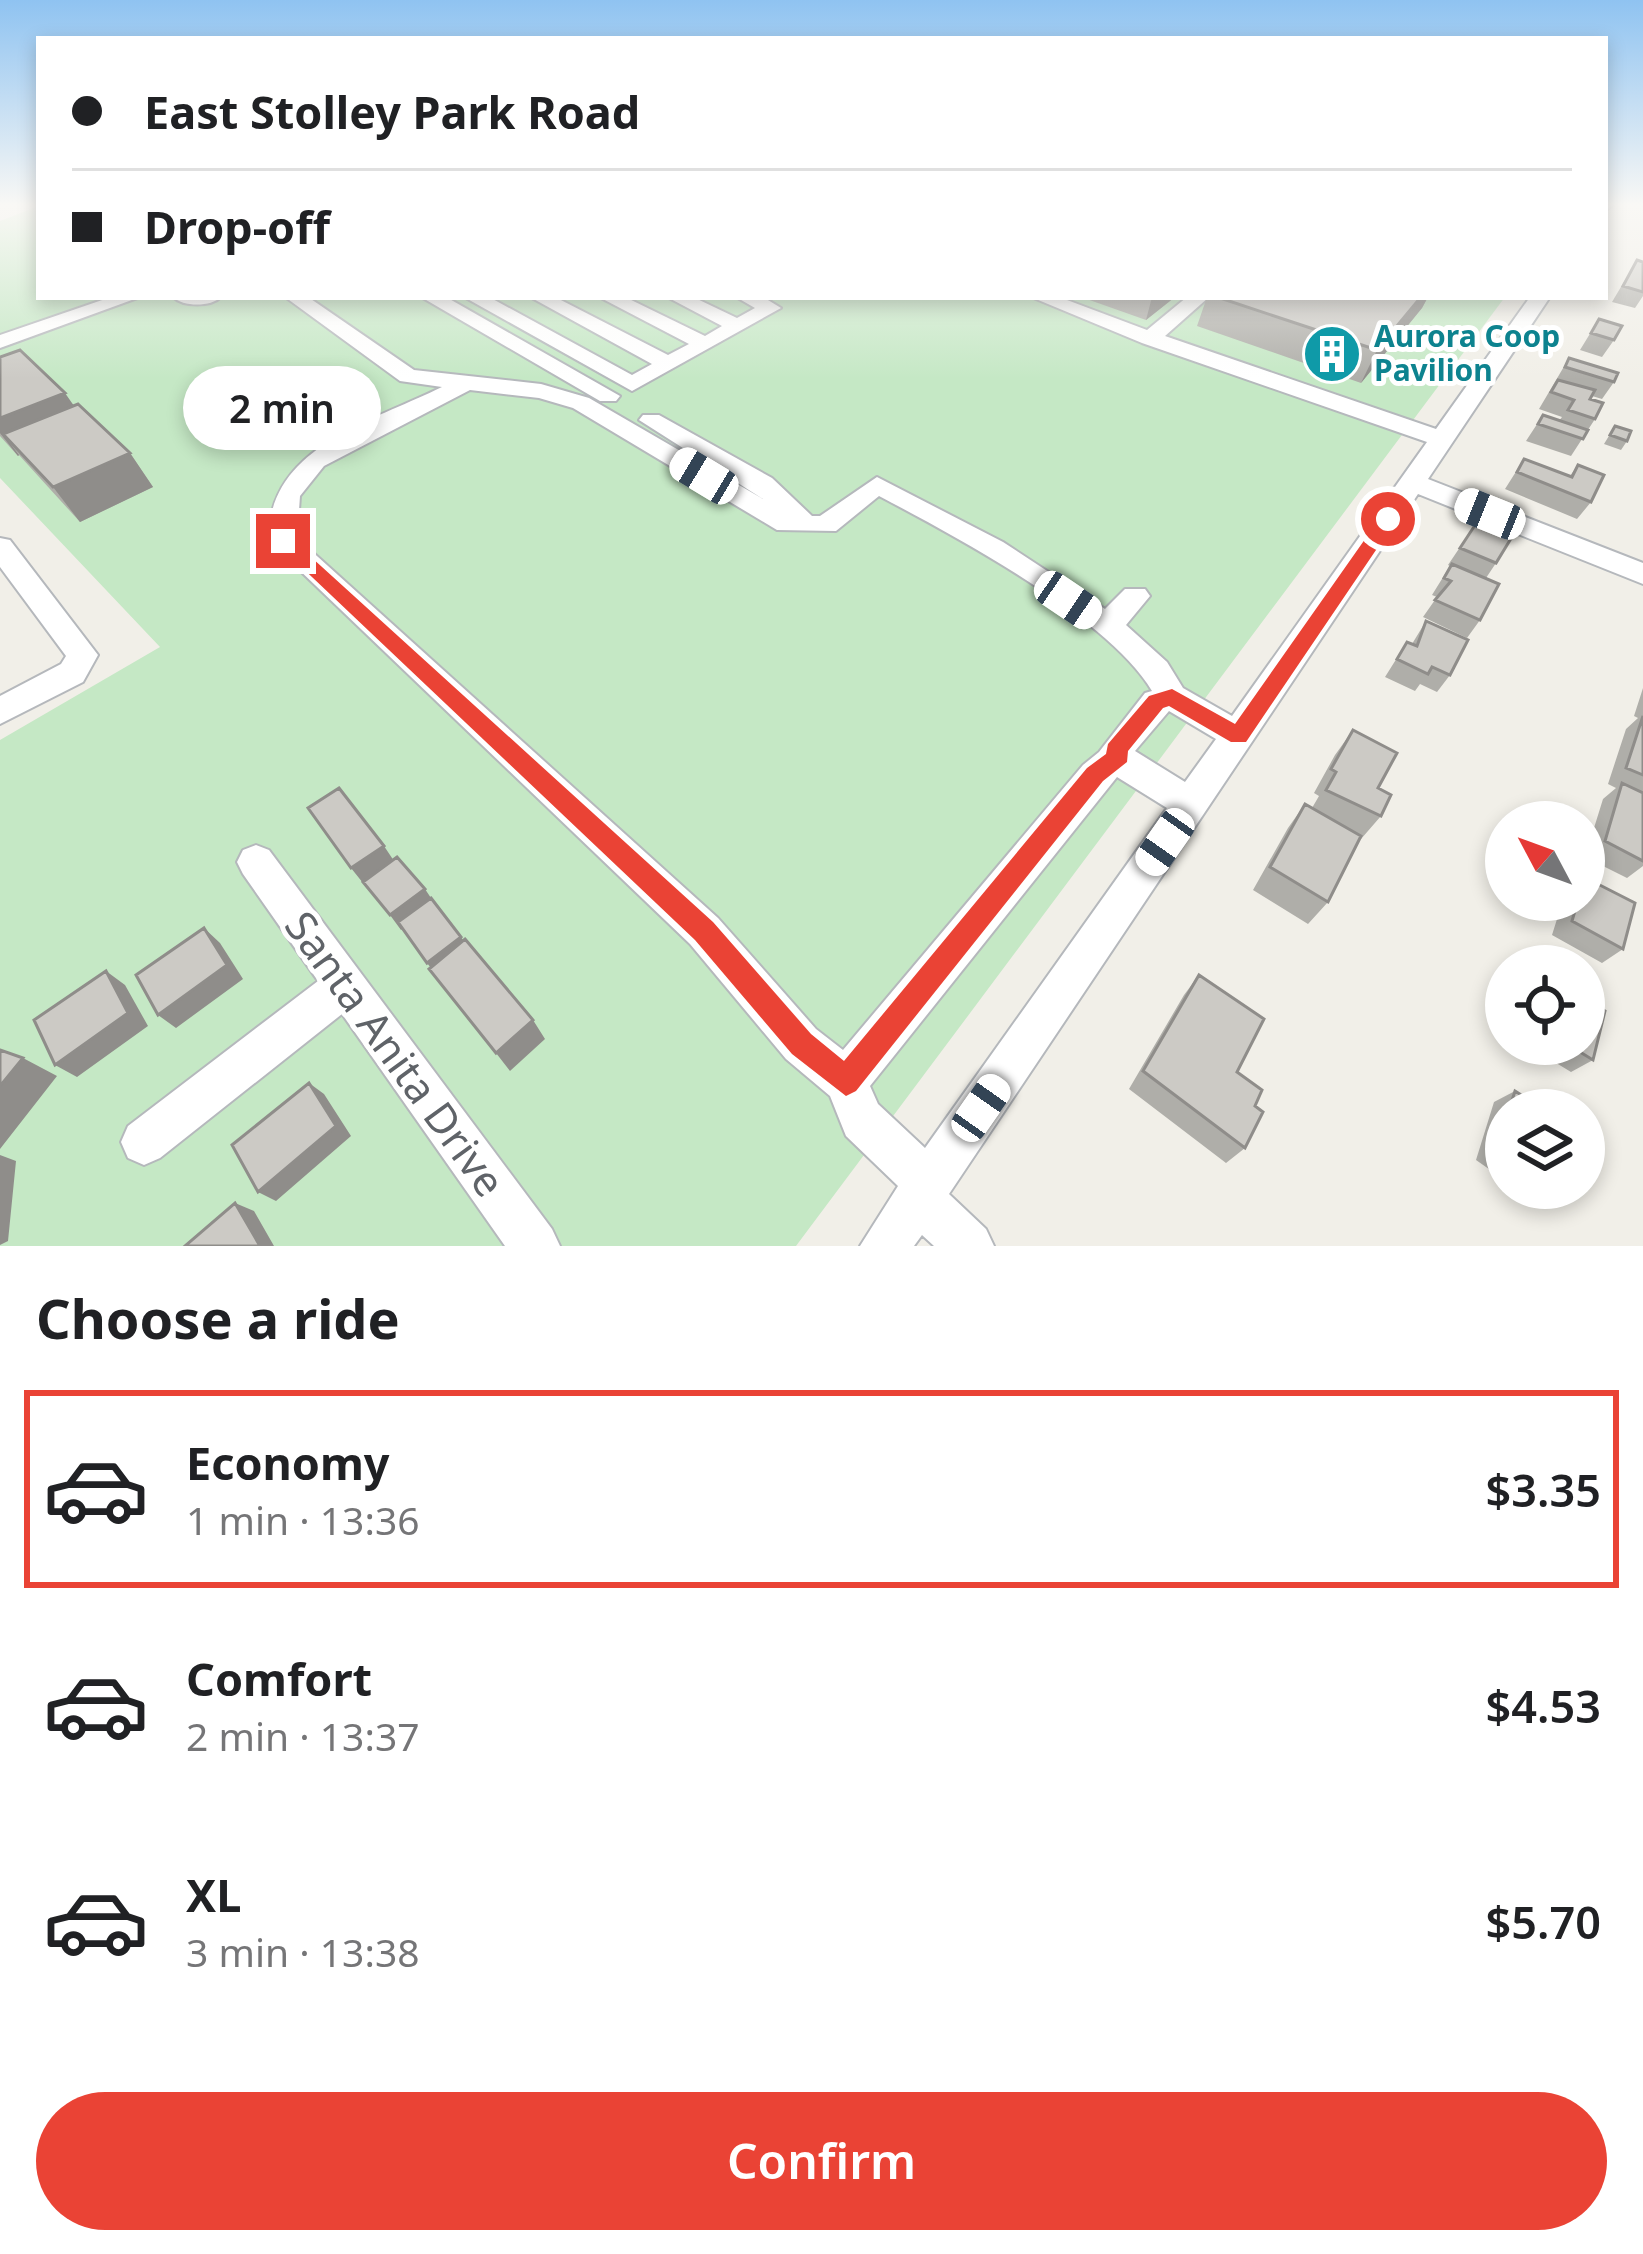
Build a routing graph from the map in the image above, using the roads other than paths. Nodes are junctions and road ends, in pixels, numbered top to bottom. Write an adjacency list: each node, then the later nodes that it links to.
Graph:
1 (121, 300): 14 (street)
2 (299, 300): 17 (street)
3 (437, 300): 18 (street)
4 (479, 300): 18 (street)
5 (546, 300): 16 (street)
6 (615, 300): 15 (street)
7 (682, 300): 12 (street)
8 (1049, 300): 13 (street)
9 (1195, 300): 13 (street)
10 (1538, 300): 19 (street)
11 (781, 302): 12 (street)
12 (738, 326): 15 (street)
13 (1150, 338): 19 (street)
14 (0, 342)
15 (705, 344): 16 (street)
16 (668, 364): 18 (street)
17 (468, 382): 21 (street); 33 (street)
18 (623, 392): 21 (street)
19 (1443, 439): 20 (street)
20 (1413, 483): 23 (street); 28 (street)
21 (804, 526): 25 (street)
22 (0, 547): 27 (street)
23 (1643, 574)
24 (1135, 596): 25 (street)
25 (1107, 626): 26 (street)
26 (1172, 697): 28 (street); 29 (street)
27 (0, 711)
28 (1238, 736): 30 (street)
29 (1119, 756): 30 (street); 33 (street)
30 (1191, 804): 35 (street)
31 (256, 862): 32 (street, Santa Anita Drive)
32 (345, 986): 34 (street); 36 (street, Santa Anita Drive)
33 (846, 1081): 35 (street)
34 (144, 1142)
35 (924, 1192): 37 (street); 38 (street)
36 (535, 1246)
37 (885, 1246)
38 (969, 1246)

